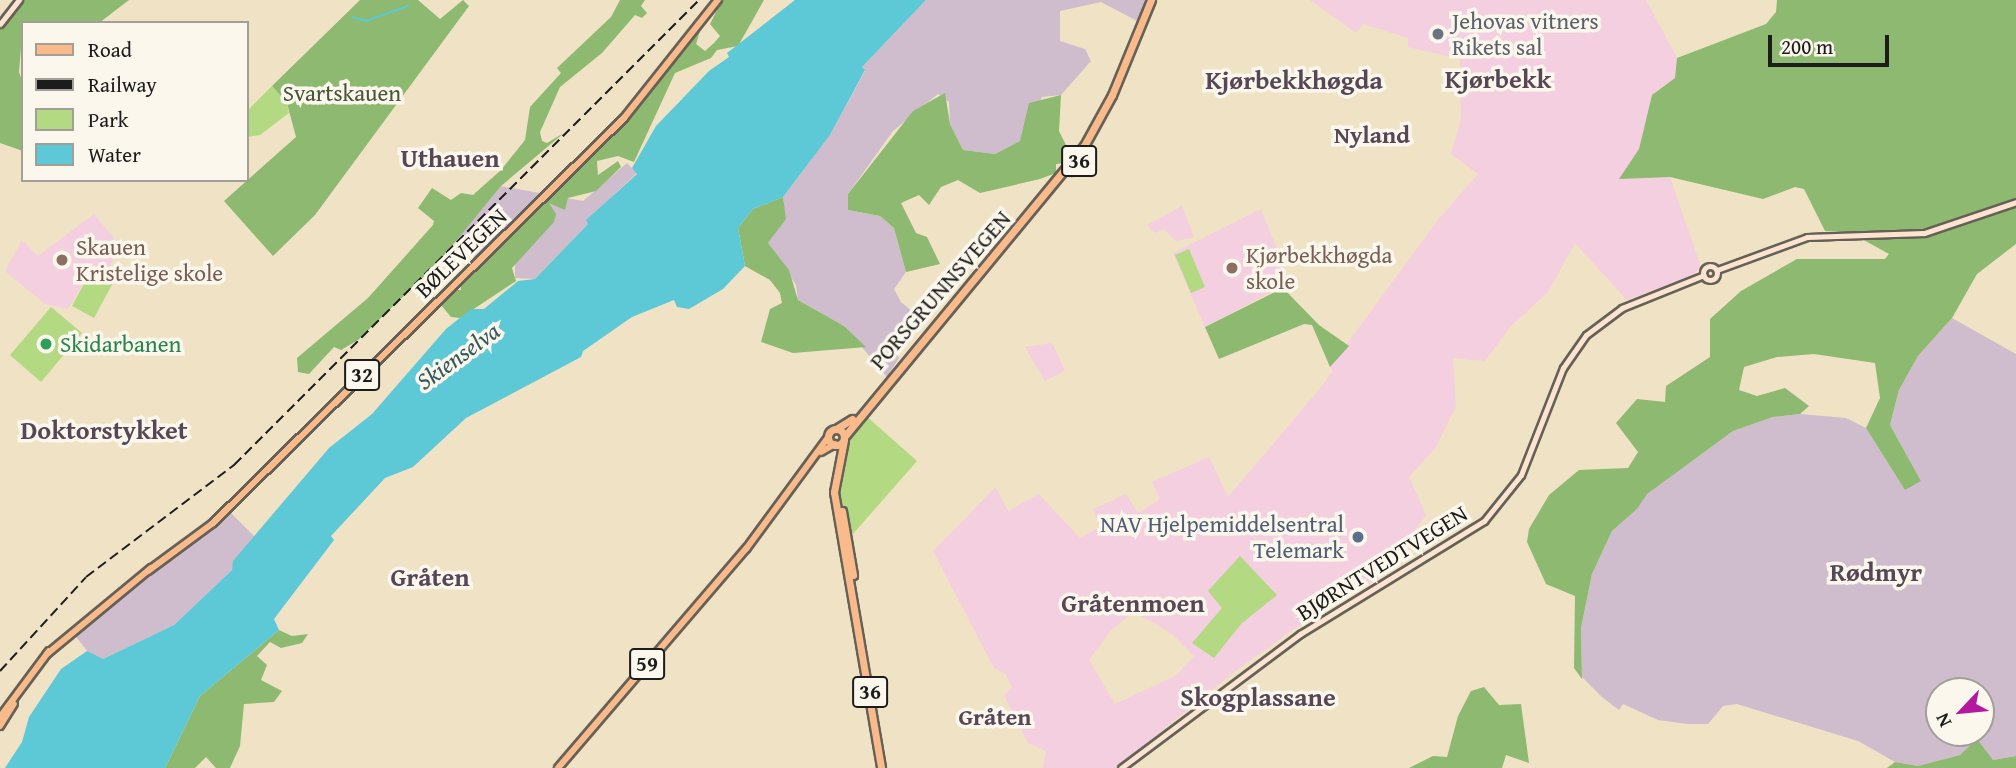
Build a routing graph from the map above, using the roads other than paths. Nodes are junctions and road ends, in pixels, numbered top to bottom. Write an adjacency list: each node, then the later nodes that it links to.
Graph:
1 (19, 0): 4 (main road)
2 (718, 0): 15 (main road, BØLEVEGEN / 32)
3 (1153, 0): 8 (highway, PORSGRUNNSVEGEN / 36)
4 (0, 24)
5 (2016, 202): 6 (main road)
6 (1717, 270): 7 (main road); 7 (main road)
7 (1704, 275): 19 (main road, BJØRNTVEDTVEGEN)
8 (874, 396): 9 (highway, PORSGRUNNSVEGEN / 36); 11 (highway, PORSGRUNNSVEGEN / 36)
9 (836, 429): 10 (highway, PORSGRUNNSVEGEN / 36); 11 (highway)
10 (829, 436): 12 (highway, 36); 13 (main road, PORSGRUNNSVEGEN / 59)
11 (844, 439): 12 (highway, PORSGRUNNSVEGEN); 14 (highway, 36)
12 (835, 444): 13 (main road, PORSGRUNNSVEGEN / 59); 14 (highway, 36)
13 (814, 458): 17 (main road, PORSGRUNNSVEGEN / 59)
14 (839, 460): 18 (highway, 36)
15 (4, 715): 16 (main road, 32)
16 (0, 726)
17 (558, 768)
18 (883, 768)
19 (1121, 768)

